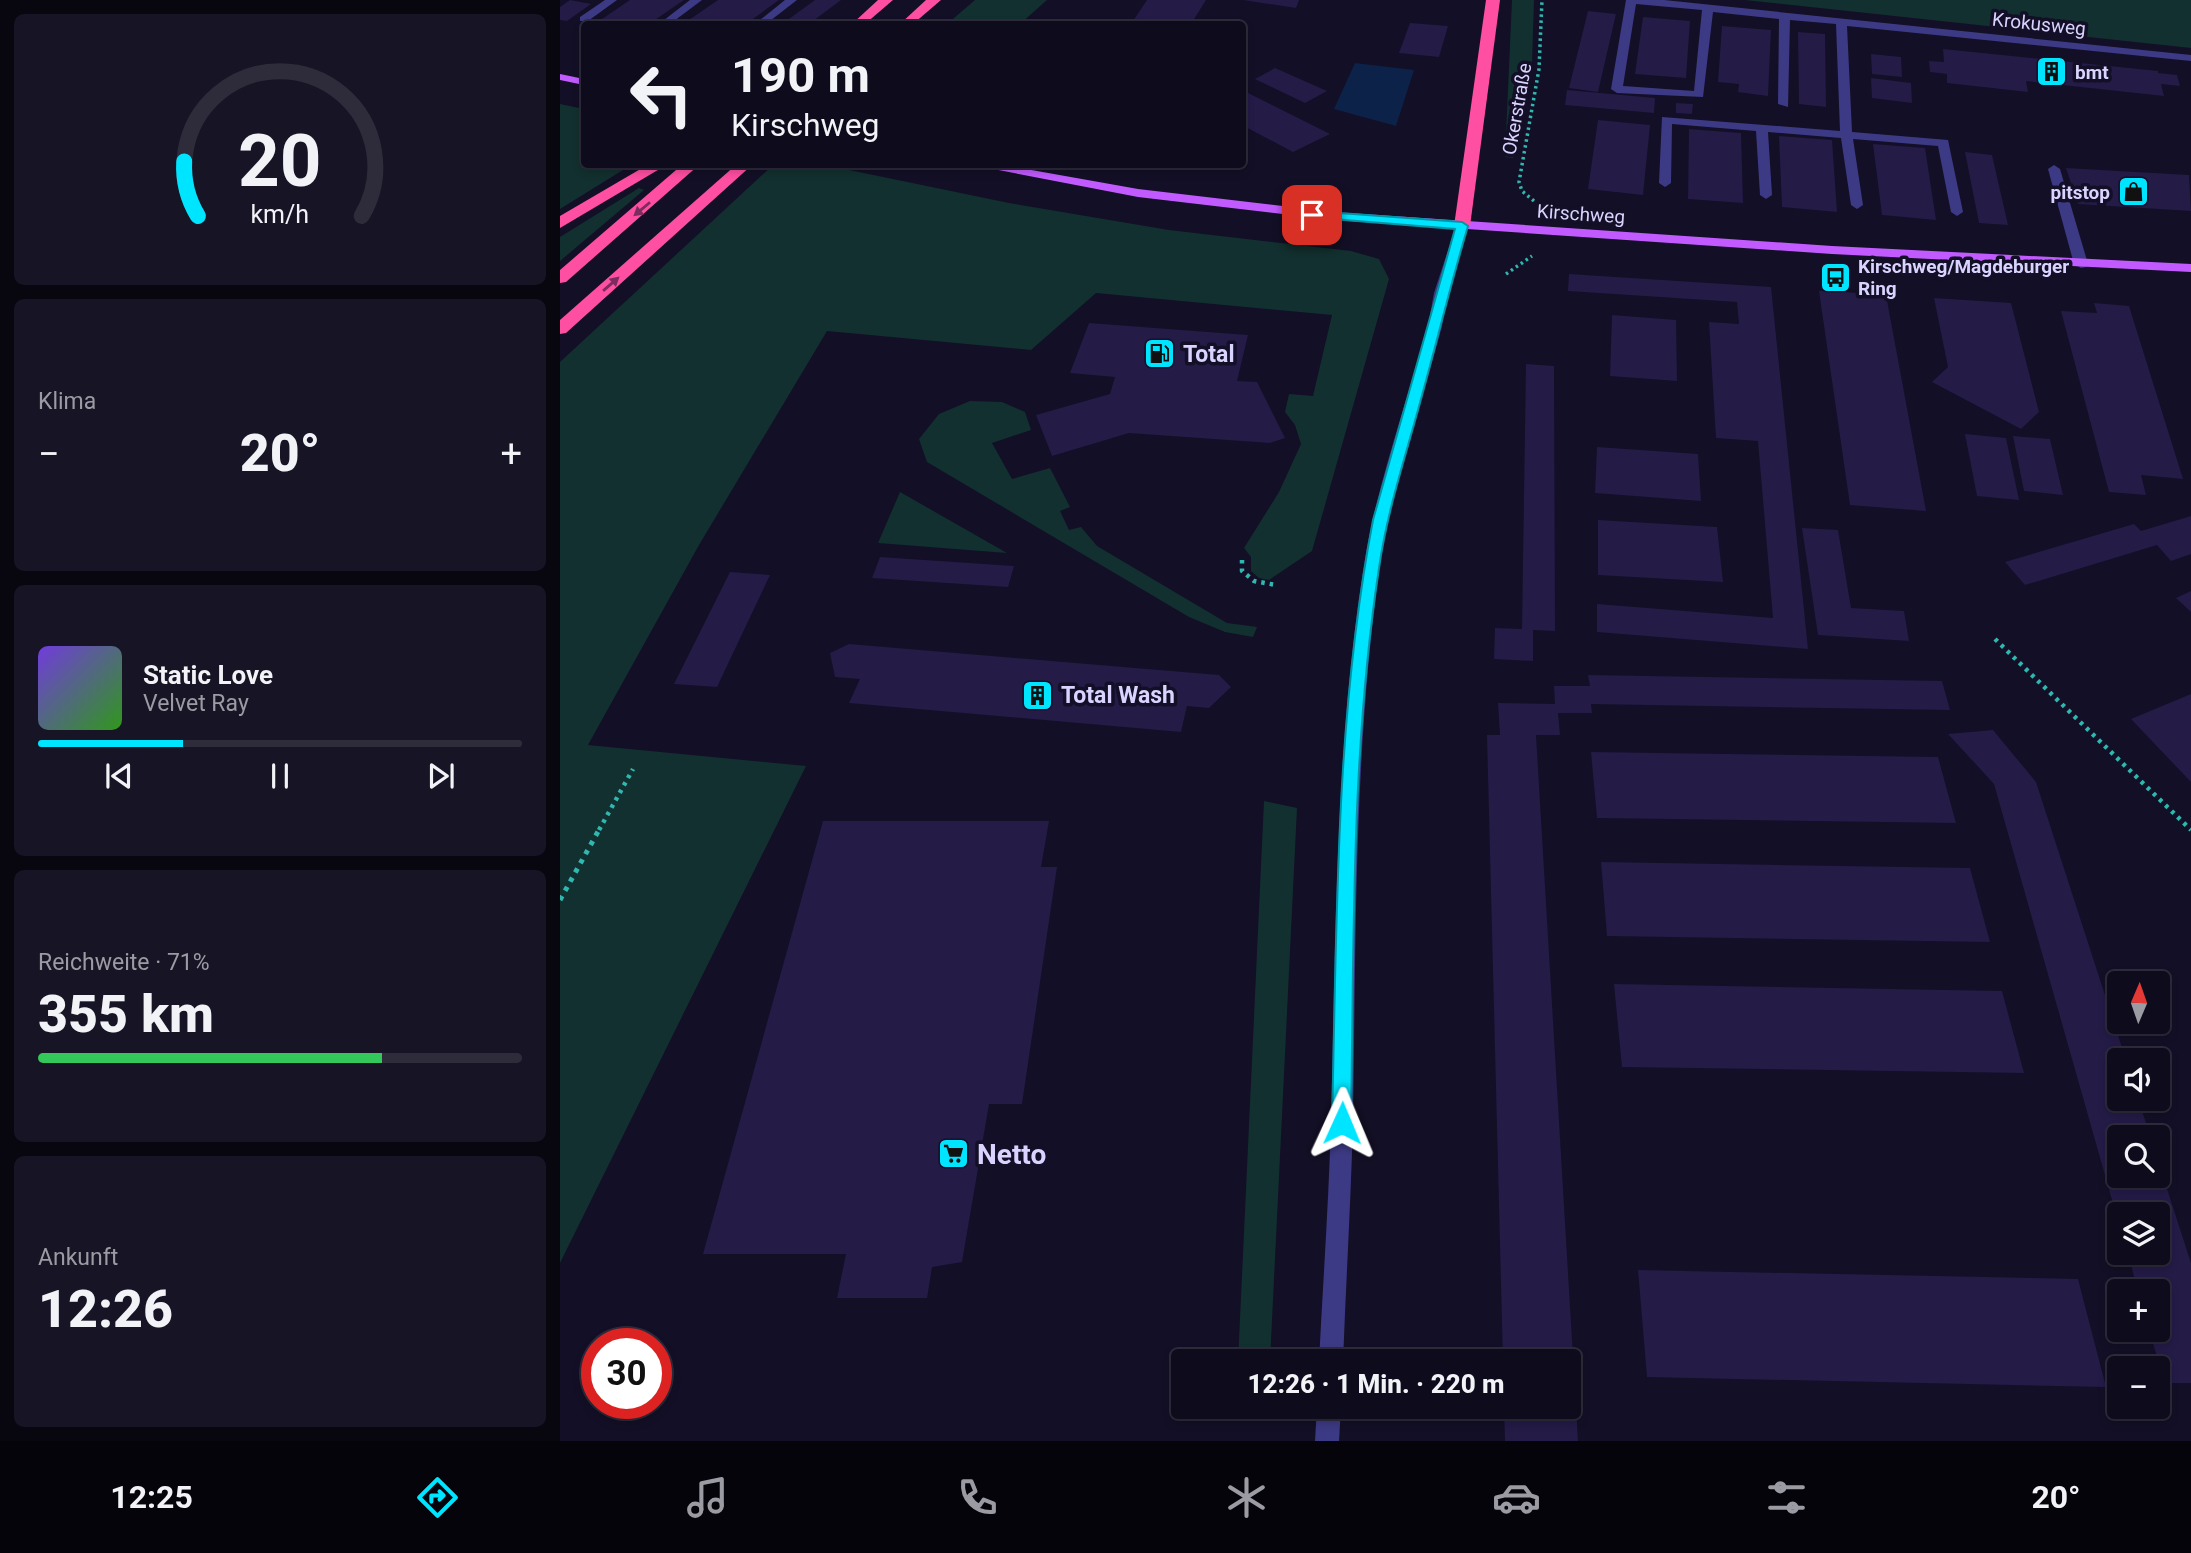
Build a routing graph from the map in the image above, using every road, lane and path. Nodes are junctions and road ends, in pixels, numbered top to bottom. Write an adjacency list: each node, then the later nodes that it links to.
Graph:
1 (612, 0): 11 (street)
2 (697, 0): 12 (street)
3 (792, 0): 13 (street)
4 (886, 0): 14 (highway)
5 (934, 0): 15 (highway)
6 (1493, 0): 36 (highway)
7 (1542, 0): 32 (path, Okerstraße)
8 (1632, 0): 9 (street, Krokusweg); 9 (street)
9 (1709, 8): 10 (street, Krokusweg)
10 (1785, 16): 16 (street, Krokusweg); 22 (street)
11 (584, 19)
12 (668, 21)
13 (764, 21)
14 (862, 21)
15 (910, 21)
16 (1840, 22): 17 (street, Krokusweg); 24 (street)
17 (1891, 27): 18 (street); 19 (street, Krokusweg)
18 (1892, 43)
19 (2191, 58)
20 (560, 76): 21 (main road)
21 (581, 81)
22 (1784, 104)
23 (1762, 128): 24 (street); 30 (street); 31 (street)
24 (1849, 135): 33 (street); 34 (street)
25 (653, 168): 35 (highway)
26 (689, 168): 41 (highway, one-way to 41)
27 (741, 168): 42 (highway, one-way to 27)
28 (994, 168): 36 (main road, Kirschweg)
29 (2054, 169): 38 (street)
30 (1665, 183)
31 (1766, 194)
32 (1544, 204)
33 (1857, 205)
34 (1957, 212)
35 (560, 223)
36 (1462, 226): 38 (main road, Kirschweg); 49 (street)
37 (1533, 256): 40 (path, Kirschweg)
38 (2081, 264): 39 (main road, Kirschweg)
39 (2191, 268)
40 (1506, 274)
41 (560, 278)
42 (560, 329)
43 (1242, 560): 44 (path)
44 (1276, 584)
45 (1995, 639): 47 (path)
46 (633, 769): 48 (path)
47 (2191, 830)
48 (560, 900)
49 (1332, 1349)
50 (1328, 1419): 51 (street)
51 (1327, 1441)

